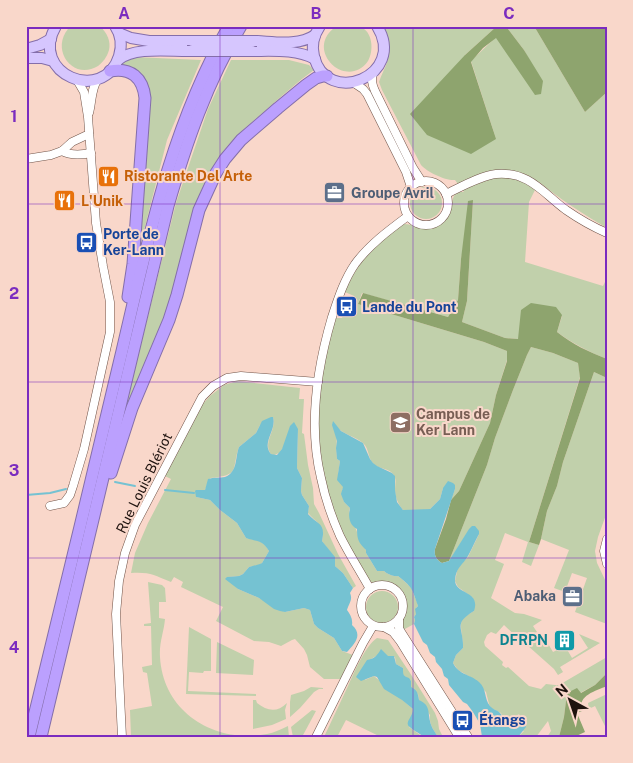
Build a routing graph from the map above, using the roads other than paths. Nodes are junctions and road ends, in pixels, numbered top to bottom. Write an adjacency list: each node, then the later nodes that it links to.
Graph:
1 (56, 26): 7 (main road)
2 (229, 26): 32 (highway)
3 (241, 26): 34 (highway)
4 (376, 26): 14 (main road)
5 (117, 30): 6 (main road, bridge); 11 (main road)
6 (318, 31): 10 (main road)
7 (50, 39): 8 (main road); 12 (main road)
8 (26, 49)
9 (26, 58): 12 (main road)
10 (314, 59): 11 (main road, bridge); 15 (main road)
11 (118, 60): 13 (main road)
12 (54, 61): 17 (main road)
13 (110, 71): 16 (main road); 32 (highway)
14 (373, 73): 18 (main road); 24 (street)
15 (327, 76): 18 (main road); 34 (highway)
16 (98, 79): 17 (main road); 19 (street)
17 (77, 80): 19 (street)
18 (354, 82): 25 (street)
19 (88, 117): 20 (street)
20 (89, 134): 21 (street); 22 (street)
21 (62, 152): 22 (street); 23 (street)
22 (91, 153): 30 (street)
23 (26, 159)
24 (422, 182): 25 (street); 26 (street)
25 (411, 187): 27 (street)
26 (446, 194): 27 (street); 28 (street)
27 (408, 216): 29 (street)
28 (607, 234)
29 (318, 382): 35 (street); 41 (street, Rue Louis Blériot)
30 (50, 506)
31 (607, 539): 33 (street)
32 (73, 554): 39 (highway)
33 (607, 564)
34 (78, 580): 40 (highway)
35 (370, 589): 36 (street); 37 (street)
36 (399, 618): 38 (street); 44 (street)
37 (373, 626): 38 (street); 42 (street)
38 (384, 627): 43 (street)
39 (30, 737)
40 (41, 737)
41 (122, 737)
42 (316, 737)
43 (459, 737)
44 (468, 737)

